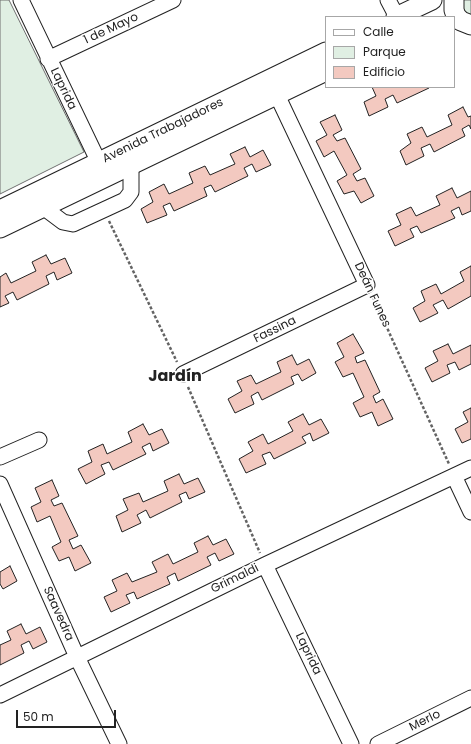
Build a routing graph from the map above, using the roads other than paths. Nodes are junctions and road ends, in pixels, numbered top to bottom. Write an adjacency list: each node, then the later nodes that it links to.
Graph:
1 (21, 0): 8 (street, Laprida)
2 (173, 0): 8 (street, 1 de Mayo)
3 (388, 0): 5 (street)
4 (432, 0): 6 (main road)
5 (396, 16)
6 (398, 16)
7 (325, 53): 10 (main road, Avenida Trabajadores)
8 (48, 59): 12 (street, Laprida)
9 (325, 72): 10 (main road, Avenida Trabajadores)
10 (275, 86): 11 (main road, Avenida Trabajadores); 12 (main road, Avenida Trabajadores); 16 (street, Deán Funes)
11 (132, 165): 12 (main road, Avenida Trabajadores); 13 (street)
12 (102, 170): 13 (main road, Avenida Trabajadores); 14 (main road, Avenida Trabajadores)
13 (43, 207): 15 (main road, Avenida Trabajadores)
14 (0, 210)
15 (0, 228)
16 (368, 285): 17 (street, Fassina)
17 (183, 374)
18 (39, 440): 19 (street)
19 (0, 456)
20 (471, 468): 21 (street, Grimaldi)
21 (454, 476): 23 (street); 24 (street, Grimaldi)
22 (0, 484): 25 (street, Saavedra)
23 (471, 512)
24 (264, 565): 25 (street, Grimaldi); 29 (street, Laprida)
25 (77, 657): 26 (street, Grimaldi); 28 (street, Saavedra)
26 (0, 695)
27 (471, 698): 30 (street, Merlo)
28 (119, 744)
29 (351, 744)
30 (378, 744)

